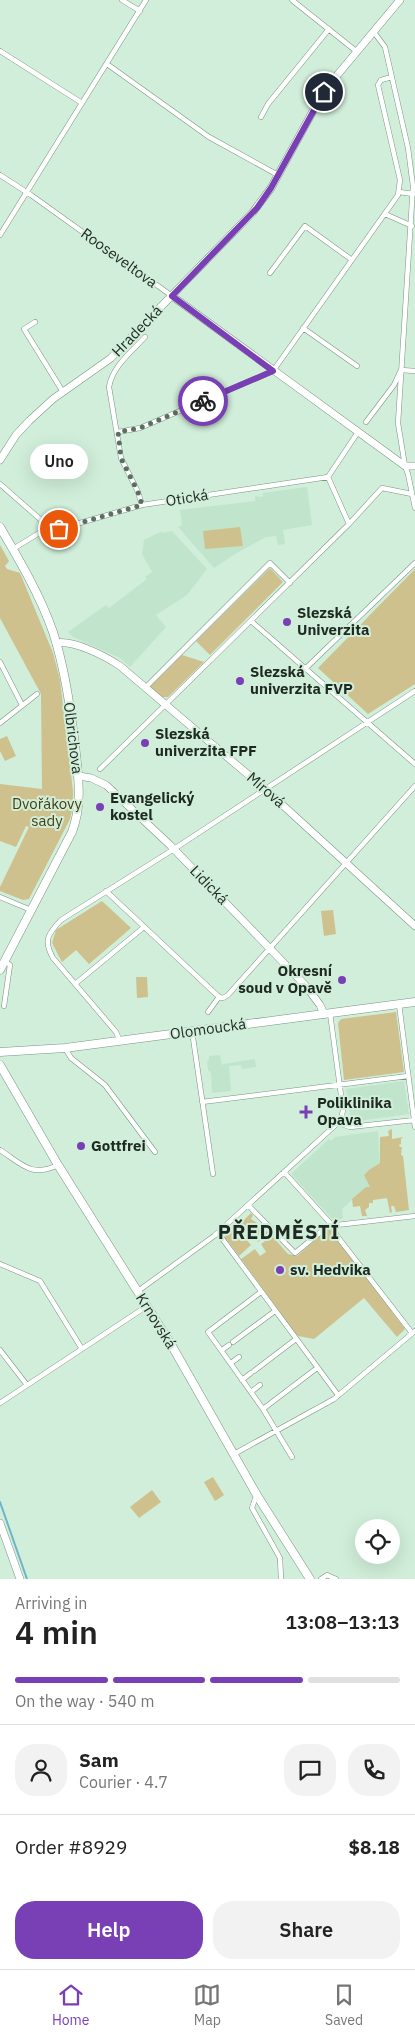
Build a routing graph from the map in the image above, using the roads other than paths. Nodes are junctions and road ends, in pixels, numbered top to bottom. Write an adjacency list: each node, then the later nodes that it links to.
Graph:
1 (122, 0): 6 (street)
2 (133, 0): 6 (street)
3 (146, 0): 7 (street)
4 (292, 0): 8 (street)
5 (400, 0): 9 (street, Hradecká)
6 (133, 6): 7 (street)
7 (140, 11): 12 (street)
8 (328, 29): 11 (street); 15 (street)
9 (373, 31): 11 (street, Hradecká); 13 (street)
10 (0, 50): 14 (street)
11 (356, 51): 17 (street, Hradecká)
12 (107, 64): 14 (street); 17 (street)
13 (392, 77): 19 (street); 20 (street)
14 (82, 103): 18 (street)
15 (260, 118)
16 (0, 175): 18 (street, Rooseveltova)
17 (278, 175): 28 (street, Hradecká)
18 (27, 192): 23 (street); 28 (street, Rooseveltova)
19 (399, 192): 20 (street); 21 (street)
20 (413, 194): 22 (street)
21 (385, 214): 22 (street); 24 (street)
22 (412, 226): 25 (street)
23 (0, 235)
24 (352, 260): 27 (street); 30 (street)
25 (409, 270): 26 (street); 33 (street)
26 (415, 270)
27 (270, 273)
28 (172, 296): 34 (street, Rooseveltova); 36 (street, Hradecká)
29 (35, 322): 36 (street)
30 (303, 328): 32 (street); 34 (street)
31 (145, 337): 38 (street)
32 (357, 366)
33 (401, 370): 35 (street); 37 (street); 41 (street)
34 (273, 371): 38 (street); 39 (street, Rooseveltova)
35 (415, 371)
36 (63, 392): 40 (street, Hradecká)
37 (366, 422)
38 (118, 432): 46 (street)
39 (358, 432): 41 (street); 43 (street)
40 (0, 460)
41 (405, 466): 42 (street); 45 (street)
42 (415, 466)
43 (328, 477): 46 (street, Otická); 48 (street)
44 (0, 484): 50 (street)
45 (412, 494): 47 (street); 48 (street)
46 (142, 505): 50 (street, Otická)
47 (415, 508)
48 (349, 524): 53 (street)
49 (0, 527): 51 (main road, Olbrichova)
50 (49, 527): 51 (street)
51 (13, 549): 55 (main road, Olbrichova)
52 (415, 563): 57 (street)
53 (290, 583): 54 (street); 58 (street)
54 (252, 621): 57 (street); 62 (street)
55 (56, 643): 58 (street, Mírová); 67 (main road, Olbrichova)
56 (0, 662): 61 (street)
57 (306, 668): 63 (street)
58 (145, 688): 62 (street, Mírová)
59 (415, 691): 63 (street)
60 (38, 694): 61 (street)
61 (22, 705): 64 (street)
62 (165, 705): 66 (street); 69 (street, Mírová)
63 (366, 722): 65 (street); 69 (street)
64 (0, 723)
65 (415, 764)
66 (100, 769)
67 (78, 776): 70 (street, Lidická); 74 (main road, Olbrichova)
68 (415, 786): 71 (street)
69 (265, 789): 70 (street); 71 (street, Mírová)
70 (174, 849): 72 (street); 77 (street, Lidická)
71 (346, 863): 75 (street, Mírová); 77 (street)
72 (106, 891): 76 (street); 80 (street)
73 (0, 897): 74 (street)
74 (31, 910): 78 (main road, Olbrichova)
75 (415, 926)
76 (144, 927): 80 (street); 83 (street)
77 (270, 948): 83 (street); 88 (street, Lidická)
78 (5, 961): 79 (main road, Olbrichova); 82 (street)
79 (0, 970)
80 (75, 984): 90 (street)
81 (0, 988): 82 (street)
82 (6, 990): 86 (street)
83 (219, 997): 87 (street)
84 (415, 1002): 85 (main road, Olomoucká)
85 (398, 1004): 88 (main road, Olomoucká); 94 (street)
86 (4, 1006)
87 (208, 1012)
88 (327, 1014): 89 (main road, Olomoucká); 95 (street)
89 (192, 1031): 90 (main road, Olomoucká); 96 (street)
90 (120, 1041): 91 (main road, Olomoucká)
91 (65, 1048): 92 (main road, Olomoucká); 101 (street)
92 (0, 1052)
93 (0, 1065): 102 (main road, Krnovská)
94 (408, 1076): 95 (street); 97 (street)
95 (339, 1084): 96 (street); 98 (street)
96 (202, 1102): 104 (street)
97 (414, 1120): 98 (street); 99 (street)
98 (338, 1123): 103 (street)
99 (415, 1127)
100 (0, 1150): 102 (street)
101 (155, 1152)
102 (58, 1166): 110 (main road, Krnovská)
103 (284, 1172): 105 (street); 107 (street)
104 (213, 1174)
105 (248, 1205): 107 (street); 108 (street)
106 (415, 1216): 107 (street)
107 (332, 1225): 114 (street)
108 (218, 1232): 110 (street); 111 (street)
109 (0, 1264): 116 (street)
110 (138, 1291): 112 (main road, Krnovská)
111 (261, 1292): 113 (street); 118 (street)
112 (147, 1306): 116 (street); 130 (main road, Krnovská)
113 (275, 1311): 115 (street); 118 (street)
114 (414, 1332): 126 (street)
115 (296, 1339): 121 (street); 122 (street)
116 (82, 1349): 124 (street)
117 (0, 1350): 124 (street)
118 (222, 1350): 120 (street)
119 (239, 1357): 120 (street)
120 (231, 1363): 122 (street)
121 (317, 1368): 126 (street); 128 (street)
122 (242, 1380): 125 (street)
123 (260, 1384): 125 (street)
124 (27, 1385): 127 (street)
125 (251, 1392): 128 (street)
126 (338, 1395): 129 (street)
127 (0, 1403)
128 (263, 1409): 129 (street)
129 (277, 1432): 130 (street); 131 (street)
130 (234, 1454): 132 (main road, Krnovská)
131 (292, 1457)
132 (258, 1497): 135 (street); 136 (main road, Krnovská)
133 (0, 1522): 134 (street)
134 (20, 1579)
135 (281, 1579)
136 (310, 1579)
137 (320, 1579): 138 (street)
138 (336, 1579)

